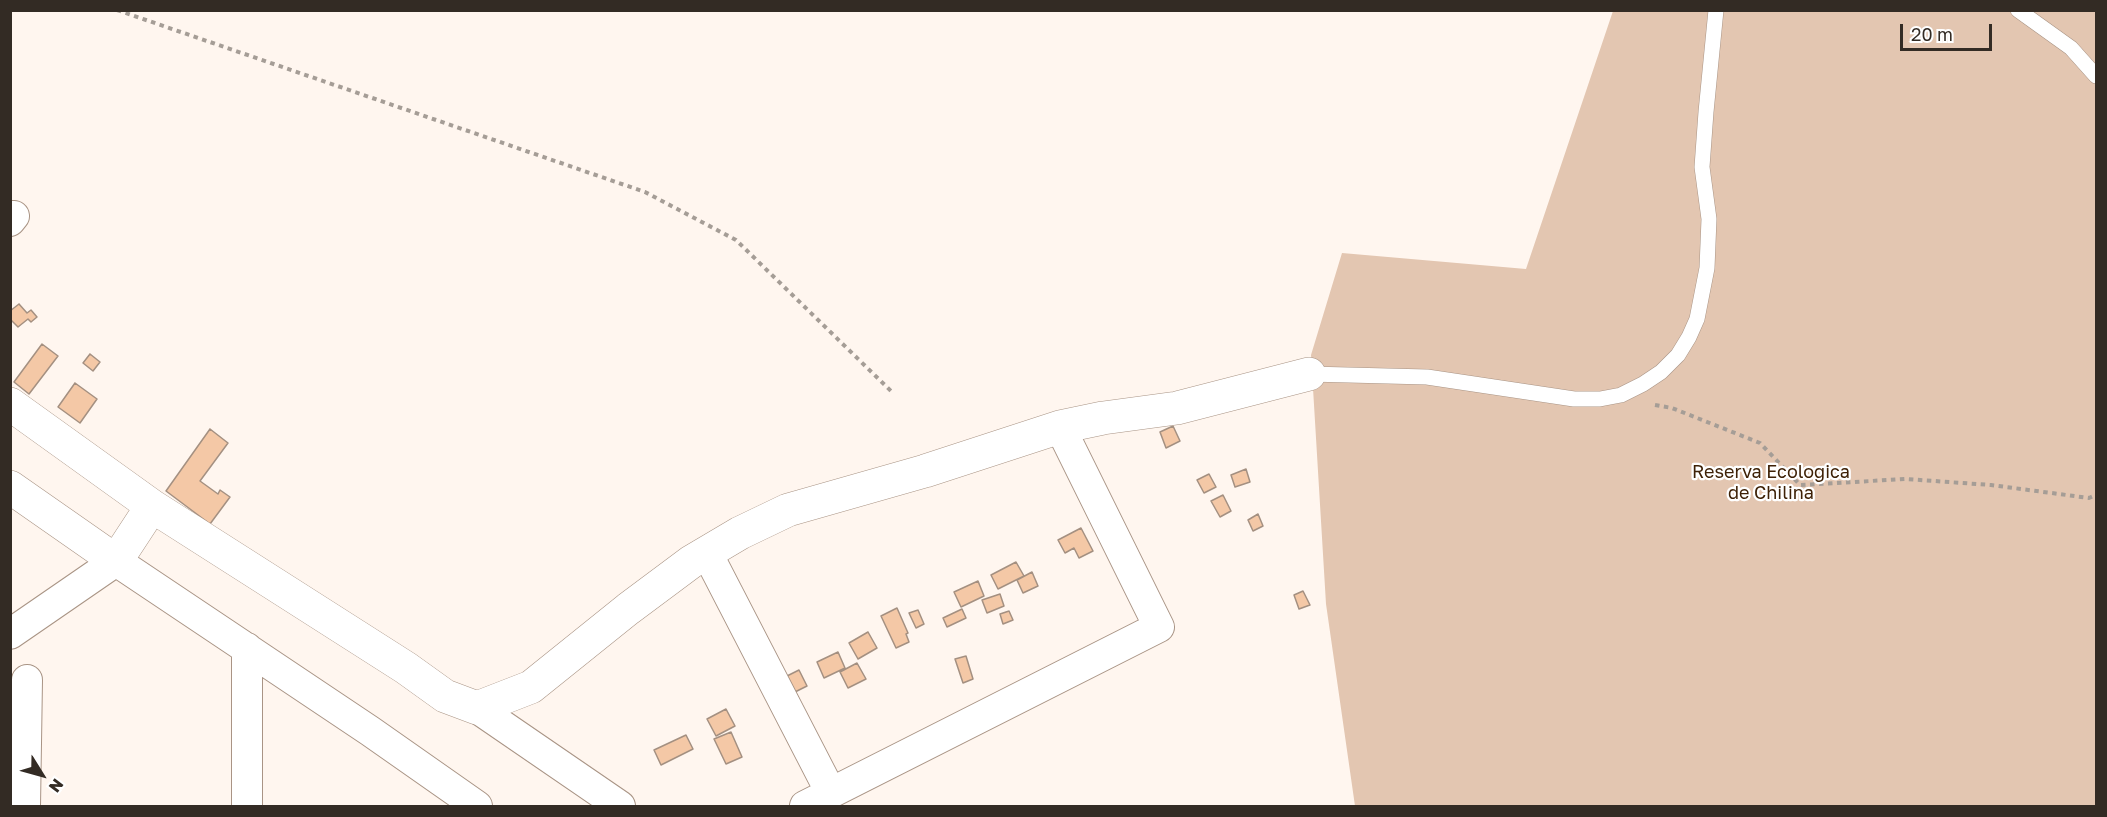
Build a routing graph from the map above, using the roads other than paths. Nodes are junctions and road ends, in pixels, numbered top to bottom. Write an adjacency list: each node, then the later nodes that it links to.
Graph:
1 (1716, 10): 4 (lane)
2 (2018, 10): 3 (lane)
3 (2097, 76)
4 (1309, 374): 6 (street)
5 (10, 404): 8 (street)
6 (1060, 427): 9 (street); 15 (street)
7 (10, 487): 10 (street)
8 (152, 506): 10 (street); 14 (street)
9 (707, 553): 14 (street); 15 (street)
10 (116, 561): 11 (street); 12 (street)
11 (10, 634)
12 (247, 648): 16 (street); 18 (street)
13 (27, 680): 17 (street)
14 (477, 708): 19 (street)
15 (818, 800)
16 (468, 803)
17 (25, 807)
18 (247, 807)
19 (620, 807)

